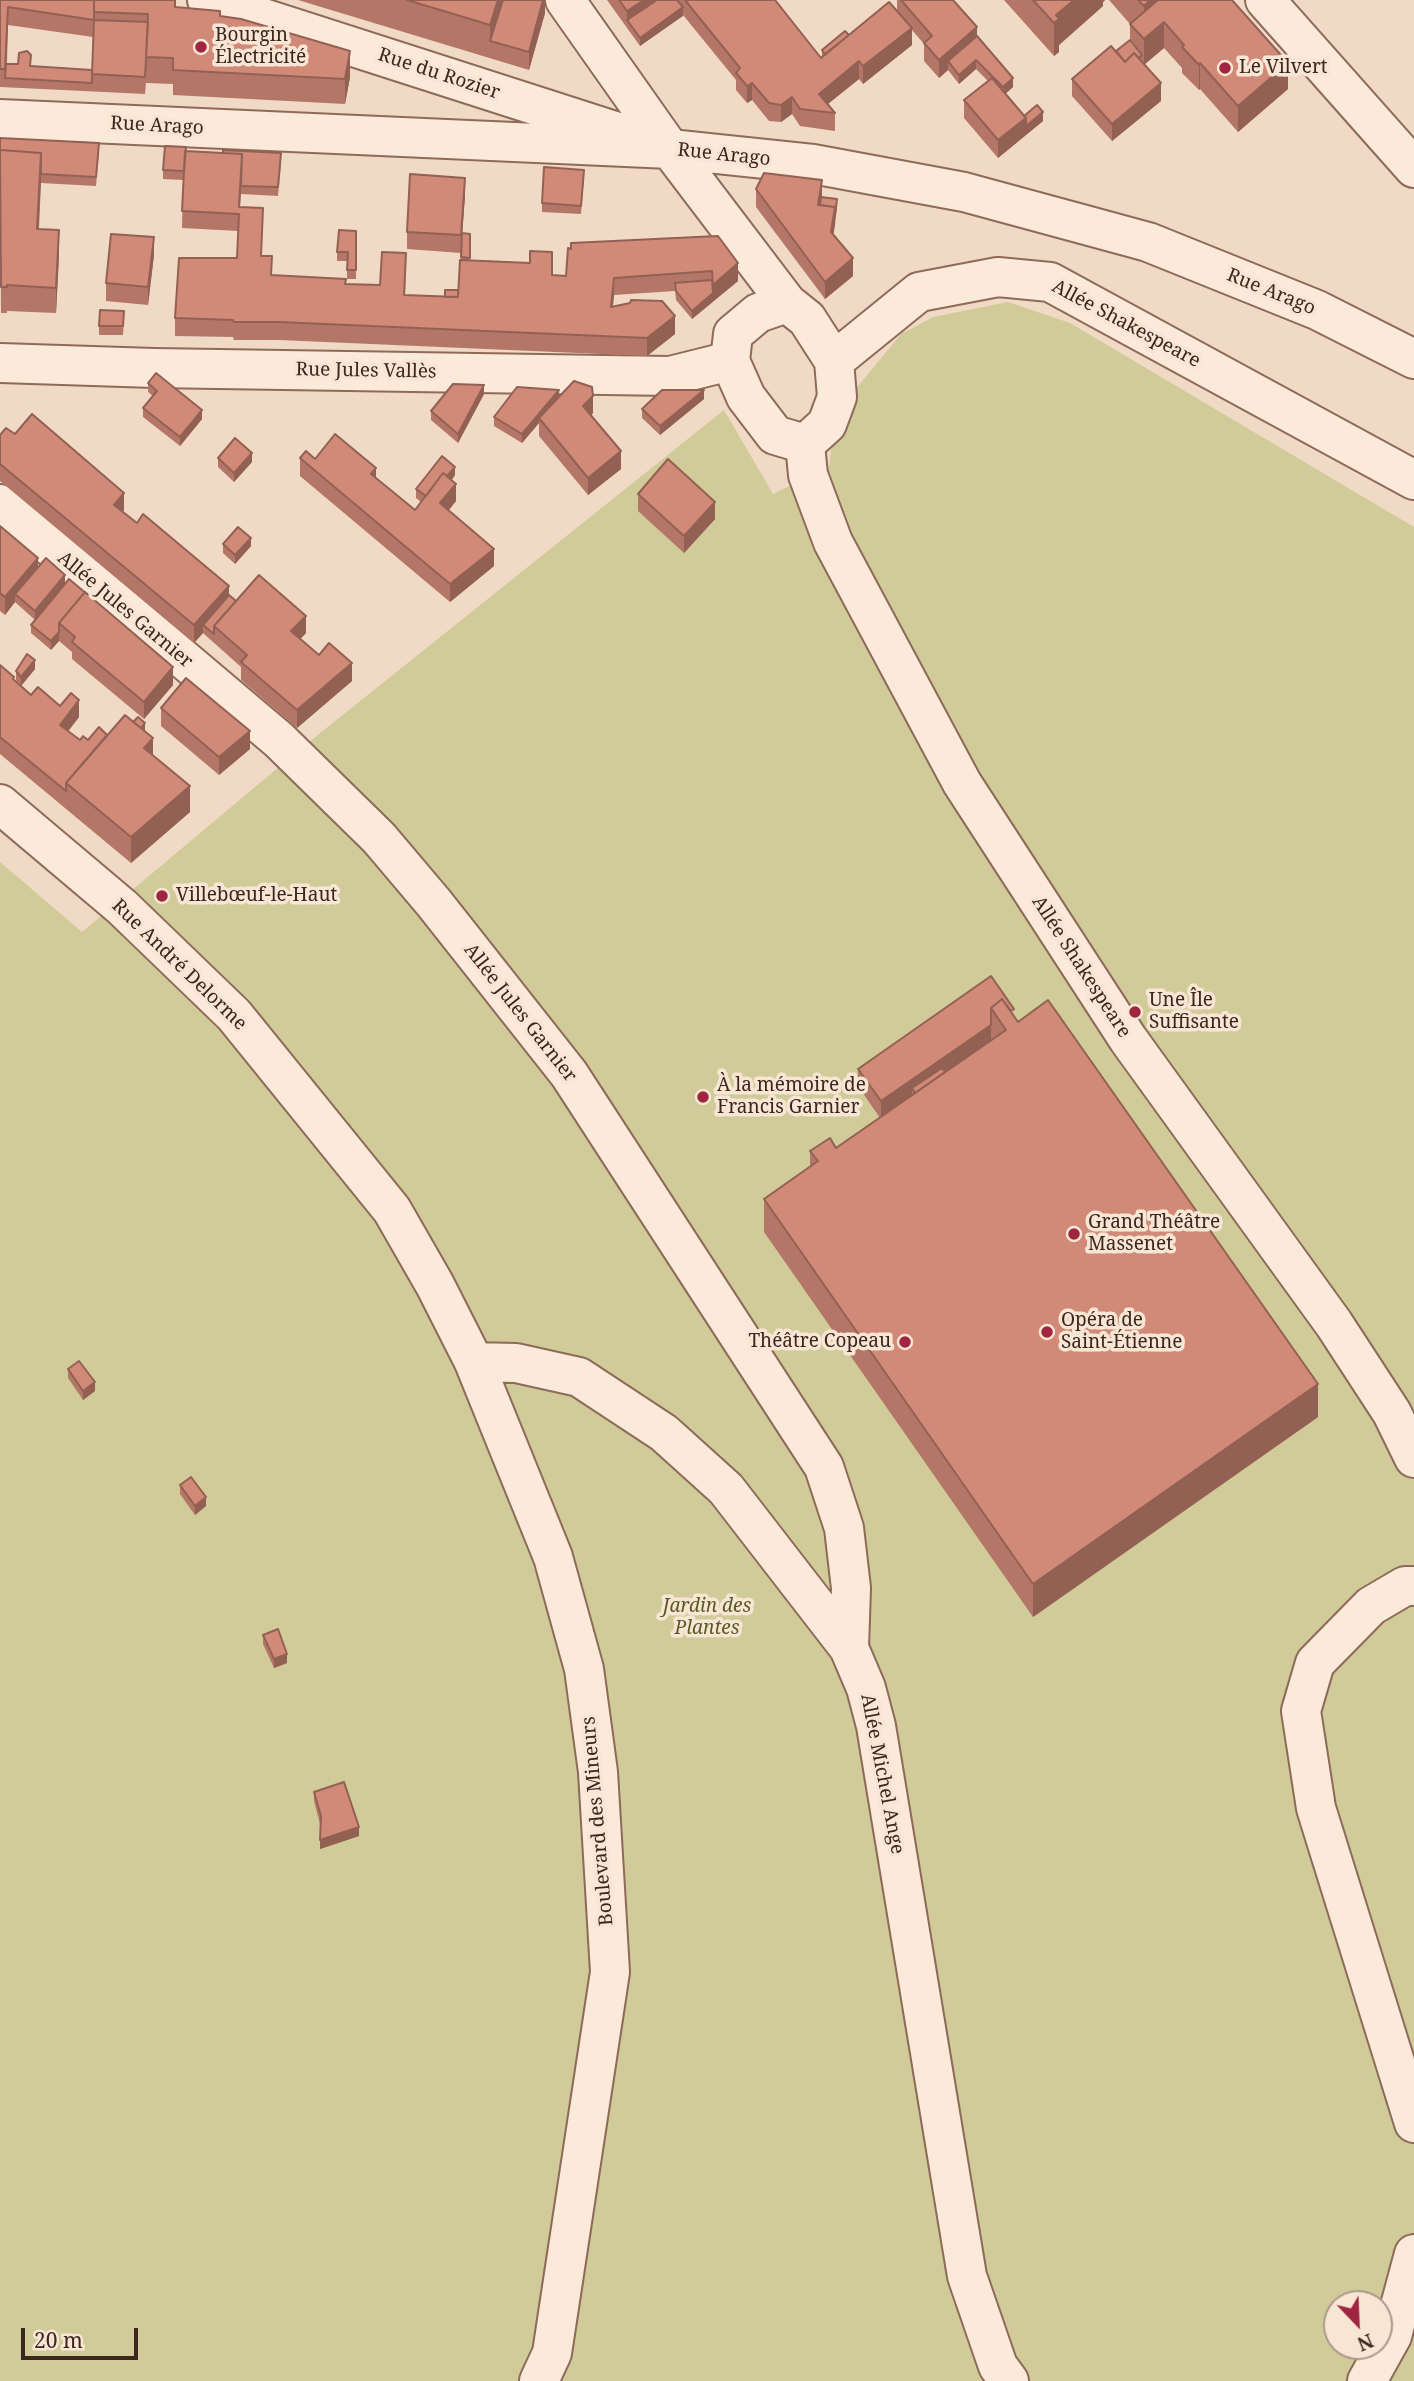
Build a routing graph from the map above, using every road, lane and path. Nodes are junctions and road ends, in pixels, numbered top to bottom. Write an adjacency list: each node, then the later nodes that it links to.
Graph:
1 (207, 0): 5 (street, Rue du Rozier)
2 (565, 0): 5 (street)
3 (1265, 0): 6 (street)
4 (0, 119): 5 (street, Rue Arago)
5 (670, 149): 7 (street); 8 (street, Rue Arago)
6 (1414, 168)
7 (787, 303): 9 (street); 10 (street)
8 (1414, 359)
9 (730, 361): 11 (street, Rue Jules Vallès); 12 (street)
10 (834, 361): 12 (street); 13 (street, Allée Shakespeare)
11 (0, 363)
12 (805, 444): 18 (street, Allée Shakespeare)
13 (1414, 480)
14 (0, 504): 20 (street, Allée Jules Garnier)
15 (0, 804): 16 (street, Rue André Delorme)
16 (392, 1210): 17 (street, Boulevard des Mineurs)
17 (474, 1362): 20 (street, Allée Michel Ange); 23 (street, Boulevard des Mineurs)
18 (1414, 1458)
19 (1414, 1586): 21 (street)
20 (849, 1648): 24 (street, Allée Michel Ange)
21 (1414, 2123)
22 (1414, 2254): 25 (street)
23 (538, 2381)
24 (1009, 2381)
25 (1367, 2381)

